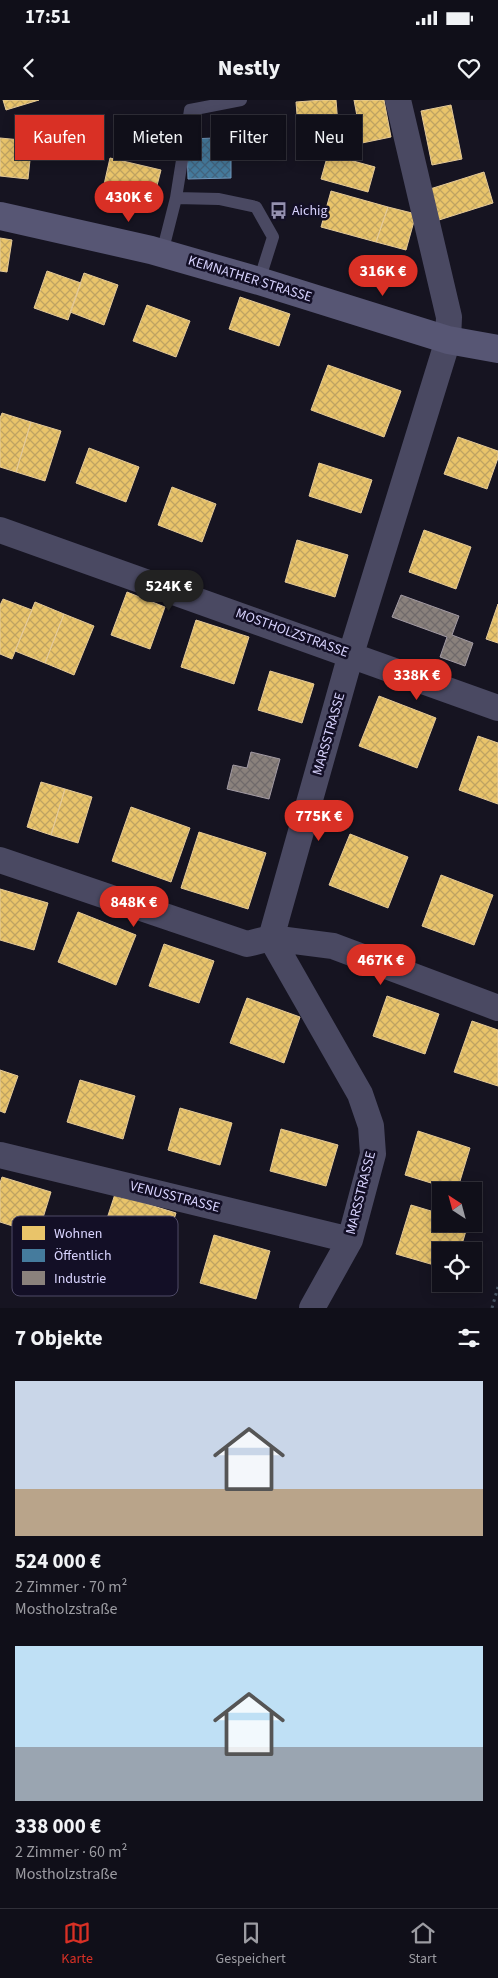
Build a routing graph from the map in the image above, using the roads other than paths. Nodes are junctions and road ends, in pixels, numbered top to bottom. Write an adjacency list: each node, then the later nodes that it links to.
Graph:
1 (240, 100): 3 (lane)
2 (398, 100): 7 (street, MARSSTRASSE)
3 (176, 198): 5 (lane); 6 (lane)
4 (0, 216): 5 (main road, KEMNATHER STRASSE)
5 (162, 253): 6 (main road, KEMNATHER STRASSE)
6 (259, 281): 7 (main road, KEMNATHER STRASSE)
7 (448, 340): 8 (main road, KEMNATHER STRASSE); 10 (street, MARSSTRASSE)
8 (498, 349)
9 (0, 530): 10 (street, MOSTHOLZSTRASSE)
10 (351, 654): 11 (street, MOSTHOLZSTRASSE); 13 (street, MARSSTRASSE)
11 (498, 708)
12 (0, 860): 13 (street)
13 (271, 938): 14 (street); 16 (street, MARSSTRASSE)
14 (498, 1008)
15 (0, 1155): 16 (street, VENUSSTRASSE)
16 (350, 1240): 17 (street, MARSSTRASSE)
17 (312, 1308)

